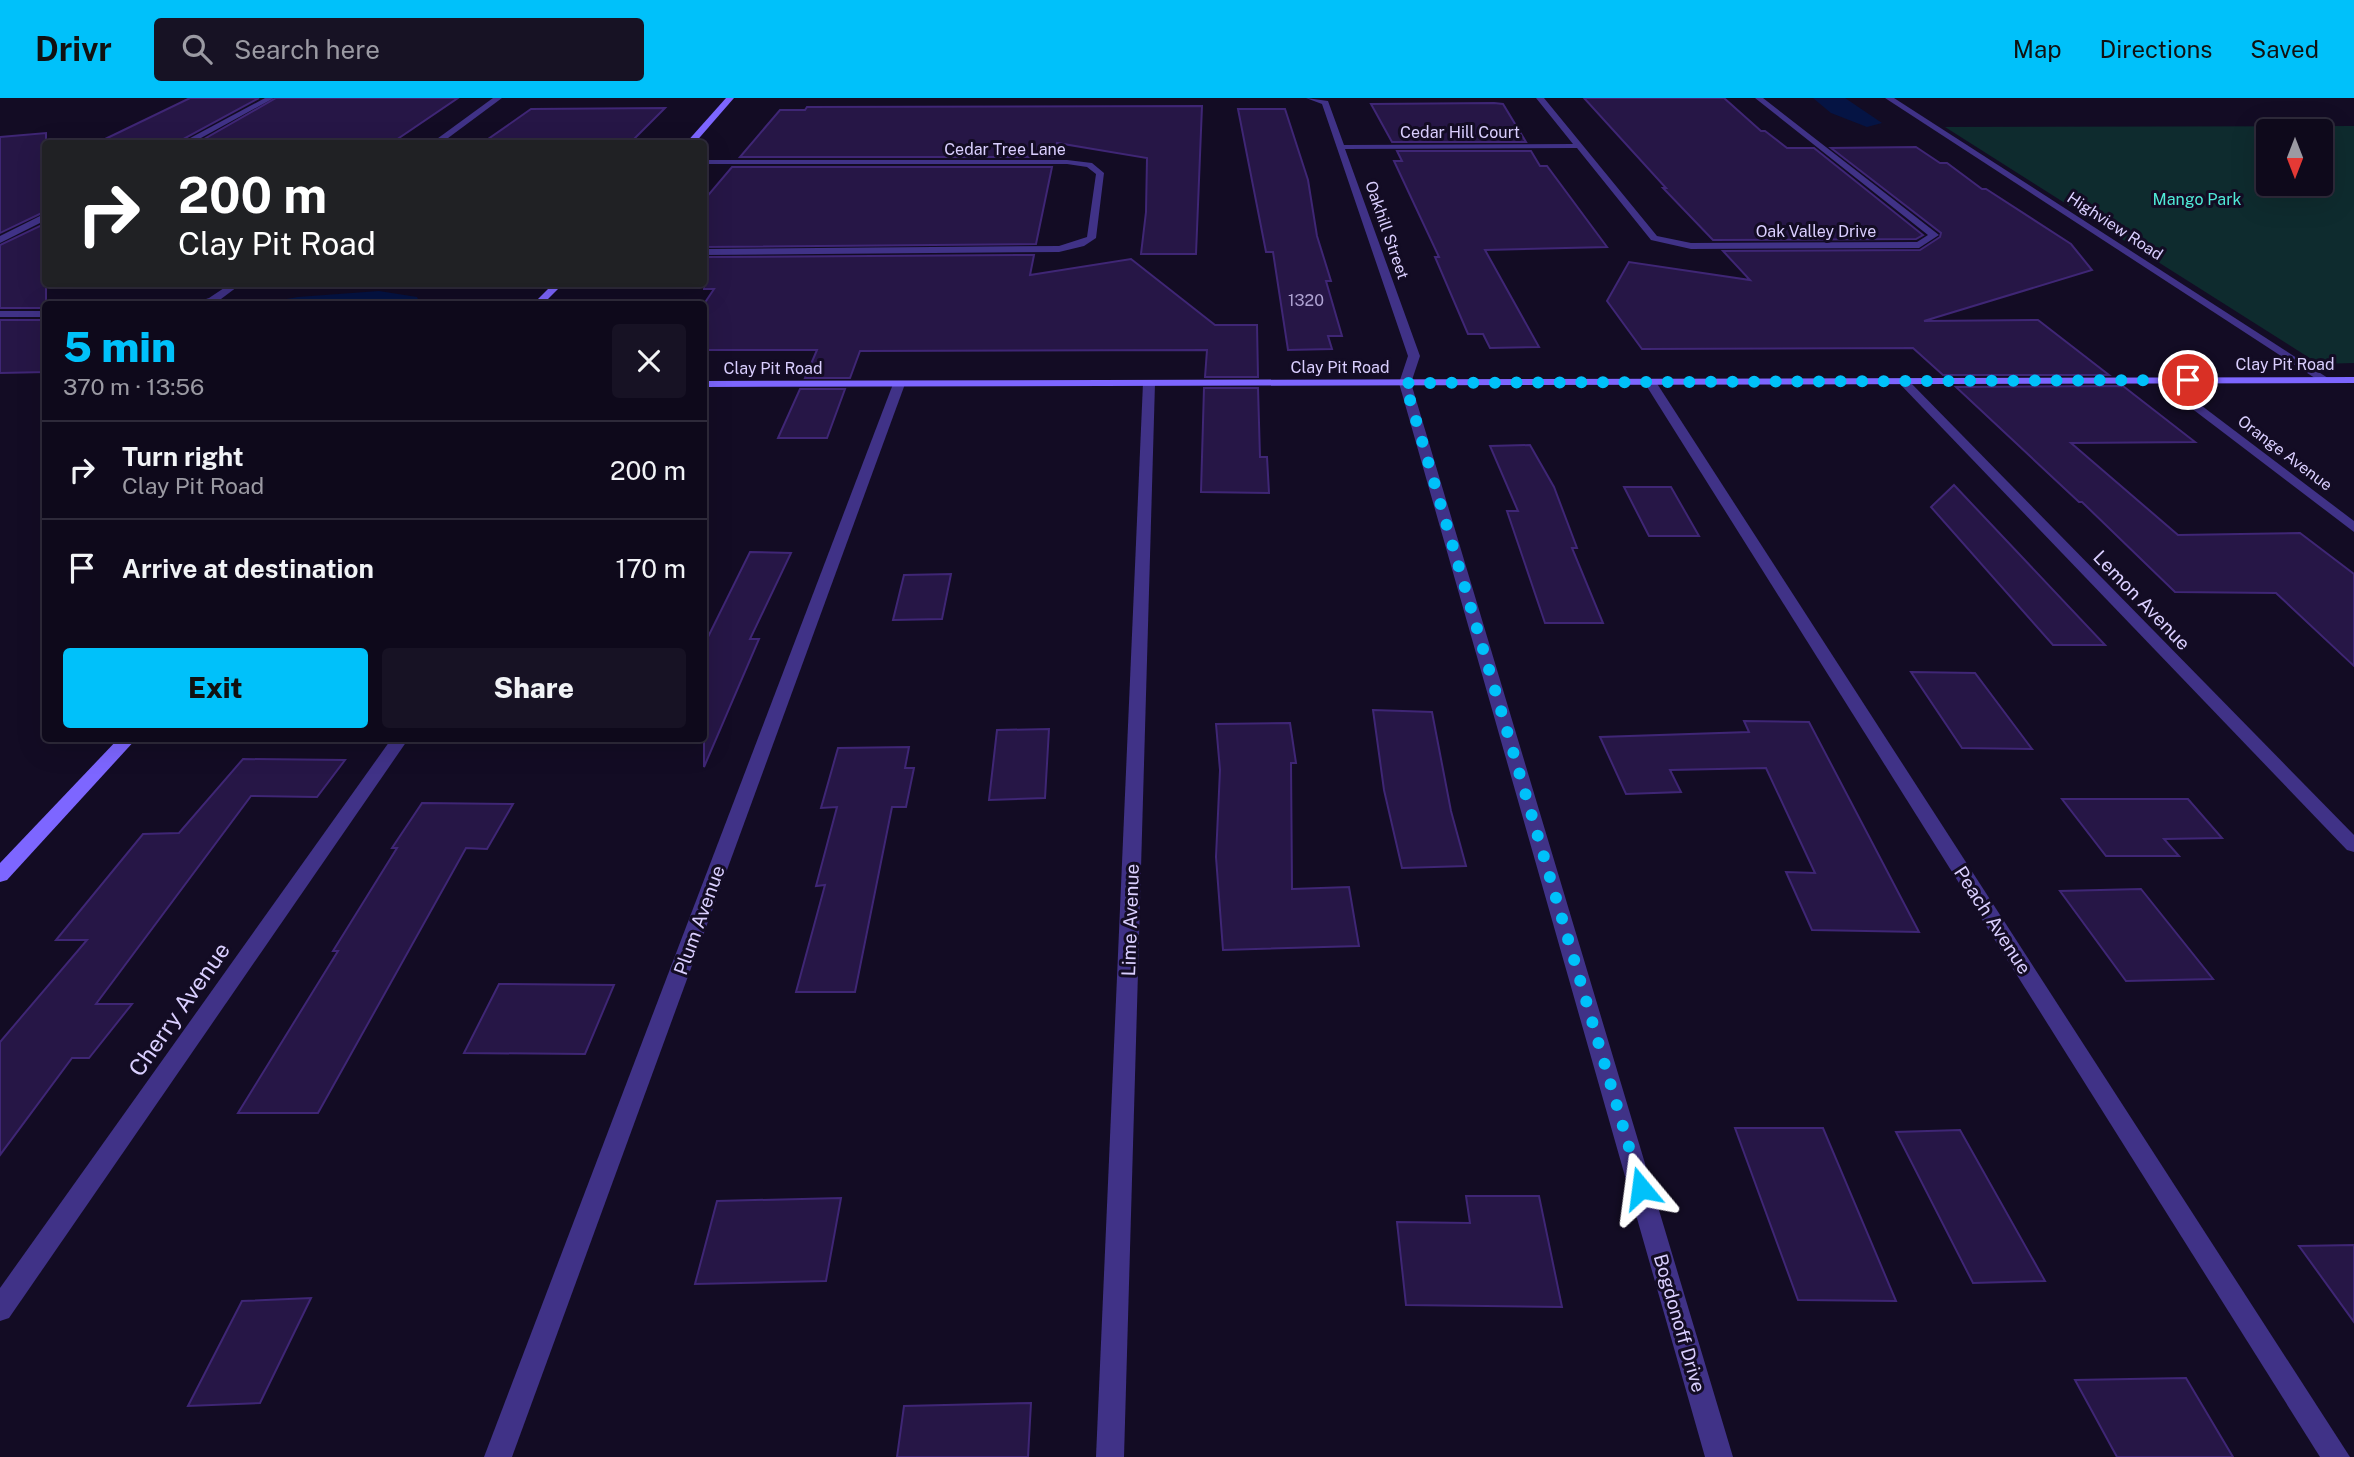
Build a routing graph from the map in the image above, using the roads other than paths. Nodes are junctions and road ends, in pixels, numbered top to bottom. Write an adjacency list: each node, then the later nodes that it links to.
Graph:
1 (270, 98): 8 (street)
2 (498, 98): 9 (street)
3 (730, 98): 10 (street)
4 (1310, 98): 12 (street, Oakhill Street)
5 (1539, 98): 11 (street, Oak Valley Drive)
6 (1759, 98): 11 (street, Oak Valley Drive)
7 (1889, 98): 24 (street, Highview Road)
8 (191, 140)
9 (440, 140)
10 (693, 140)
11 (1578, 146): 12 (street, Cedar Hill Court)
12 (1342, 147): 29 (street, Oakhill Street)
13 (707, 162): 16 (street, Cedar Tree Lane)
14 (42, 218): 15 (street)
15 (0, 240)
16 (707, 251)
17 (232, 287): 19 (street)
18 (555, 287): 20 (street)
19 (209, 301)
20 (541, 301)
21 (0, 314): 22 (street)
22 (42, 314)
23 (2161, 380): 24 (street, Clay Pit Road); 26 (street, Clay Pit Road); 32 (street, Orange Avenue)
24 (2325, 380): 25 (street, Clay Pit Road)
25 (2354, 380)
26 (1903, 381): 27 (street, Clay Pit Road); 35 (street, Lemon Avenue)
27 (1650, 382): 29 (street, Clay Pit Road); 41 (street, Peach Avenue)
28 (1149, 383): 29 (street, Clay Pit Road); 31 (street, Clay Pit Road); 39 (street, Lime Avenue)
29 (1405, 383): 40 (street, Bogdonoff Drive)
30 (707, 384): 31 (street, Clay Pit Road)
31 (899, 384): 38 (street, Plum Avenue)
32 (2354, 528)
33 (125, 742): 36 (street)
34 (398, 742): 37 (street, Cherry Avenue)
35 (2354, 846)
36 (0, 875)
37 (0, 1310)
38 (498, 1457)
39 (1110, 1457)
40 (1719, 1457)
41 (2336, 1457)

